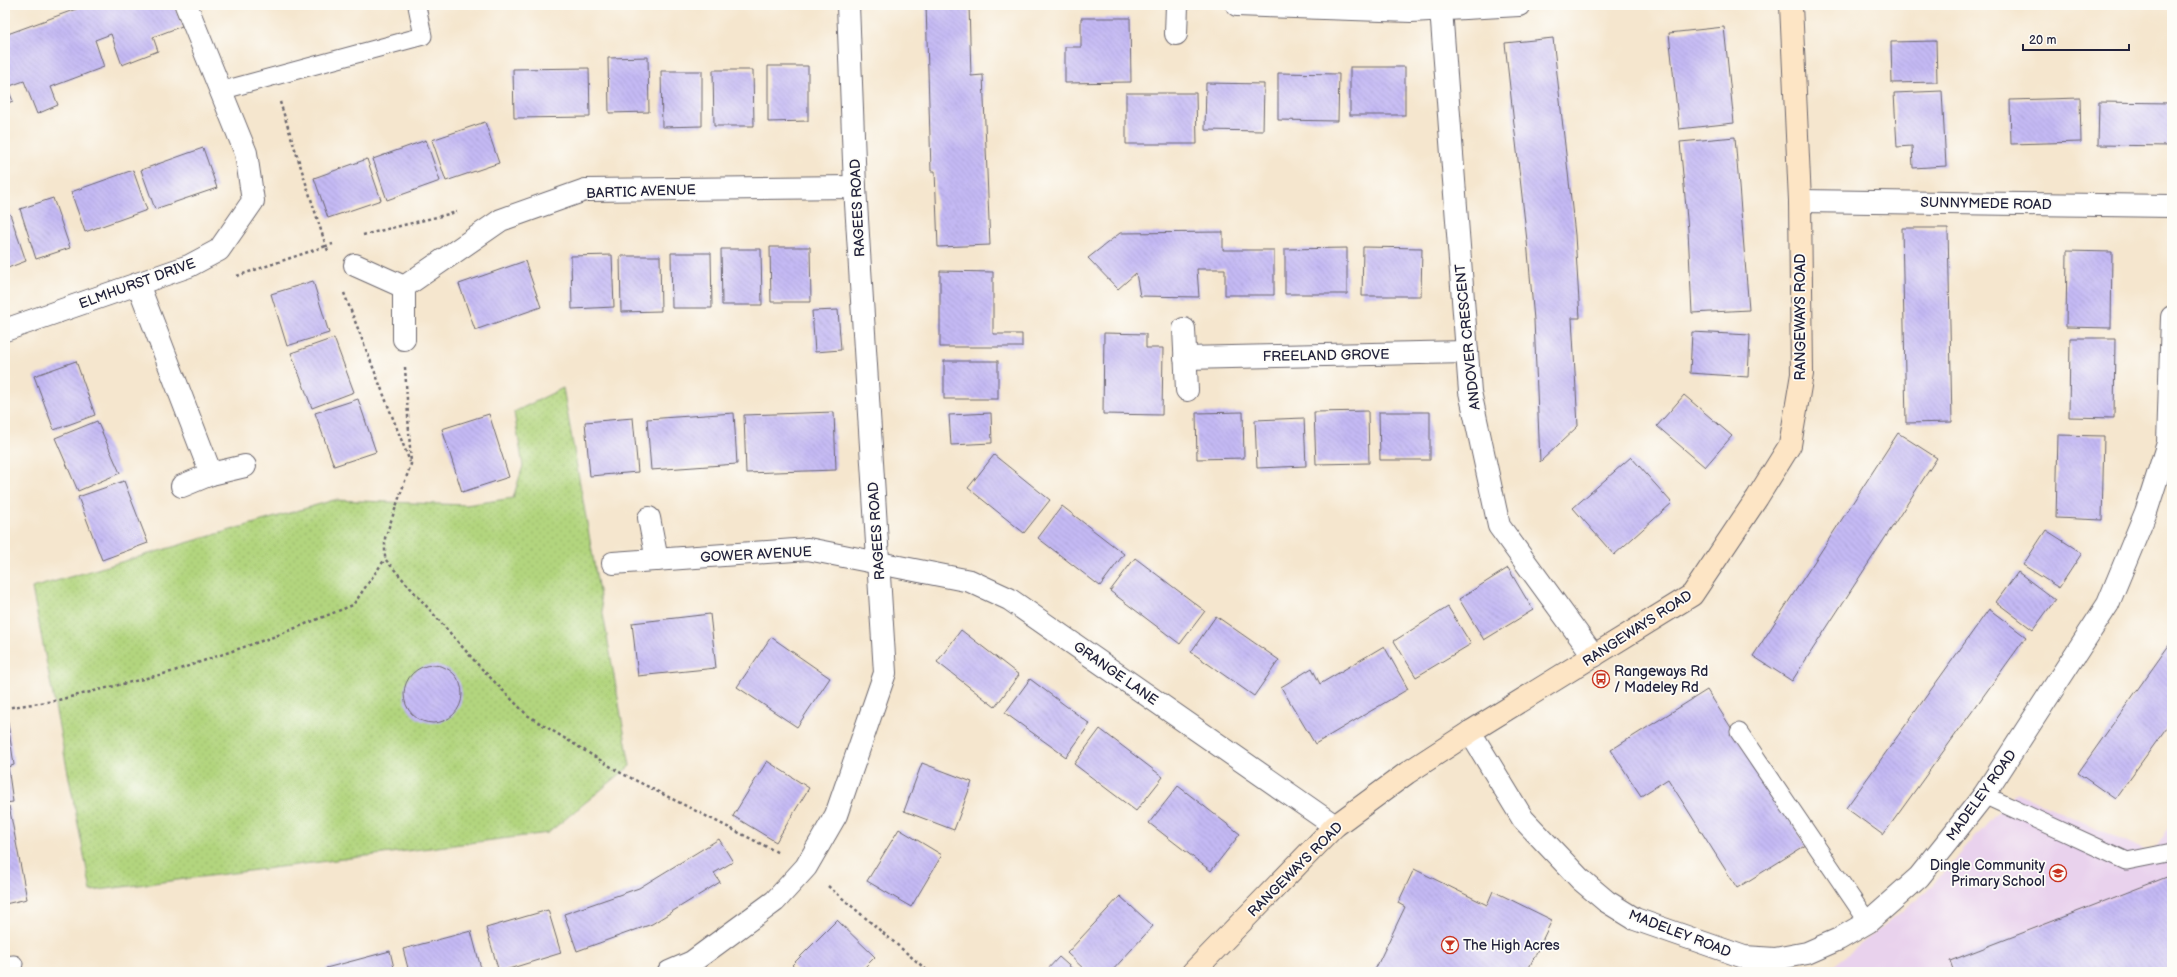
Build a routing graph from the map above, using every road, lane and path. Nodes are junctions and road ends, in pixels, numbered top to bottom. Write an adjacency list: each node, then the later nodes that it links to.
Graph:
1 (186, 5): 11 (street, ELMHURST DRIVE)
2 (848, 5): 12 (street, RAGEES ROAD)
3 (1177, 5): 9 (street)
4 (1237, 5): 8 (street)
5 (1519, 5): 8 (street)
6 (1791, 5): 13 (street, RANGEWAYS ROAD)
7 (417, 6): 10 (lane)
8 (1441, 9): 29 (street, ANDOVER CRESCENT)
9 (1176, 34)
10 (272, 77): 11 (lane); 18 (path)
11 (220, 91): 22 (street, ELMHURST DRIVE)
12 (856, 187): 23 (street, BARTIC AVENUE); 40 (street, RAGEES ROAD)
13 (1800, 201): 14 (street, SUNNYMEDE ROAD); 41 (street, RANGEWAYS ROAD)
14 (2172, 206)
15 (462, 211): 16 (path)
16 (362, 236)
17 (340, 242): 18 (path)
18 (326, 246): 19 (path); 21 (path)
19 (332, 261)
20 (355, 265): 23 (street)
21 (233, 277)
22 (138, 284): 27 (street, ELMHURST DRIVE); 34 (street)
23 (404, 287): 28 (street)
24 (343, 290): 32 (path)
25 (2172, 317): 45 (street, MADELEY ROAD)
26 (1184, 329): 30 (street)
27 (5, 330)
28 (404, 339): 32 (path)
29 (1467, 352): 30 (street, FREELAND GROVE); 41 (street, ANDOVER CRESCENT)
30 (1185, 358): 31 (street)
31 (1187, 390)
32 (411, 464): 37 (path)
33 (246, 466): 34 (street)
34 (212, 474): 35 (street)
35 (182, 486)
36 (649, 518): 38 (street)
37 (385, 559): 42 (path); 48 (path)
38 (657, 560): 39 (street, GOWER AVENUE); 40 (street, GOWER AVENUE)
39 (613, 563)
40 (878, 563): 46 (street, GRANGE LANE); 52 (street, RAGEES ROAD)
41 (1594, 656): 43 (street, RANGEWAYS ROAD)
42 (5, 708)
43 (1470, 732): 46 (street, RANGEWAYS ROAD); 51 (street, MADELEY ROAD)
44 (1739, 732): 50 (lane)
45 (1984, 795): 47 (lane); 50 (street, MADELEY ROAD)
46 (1335, 826): 54 (street, RANGEWAYS ROAD)
47 (2172, 852)
48 (782, 855)
49 (829, 887): 53 (path)
50 (1868, 922): 51 (street, MADELEY ROAD)
51 (1744, 964)
52 (669, 972)
53 (929, 972)
54 (1193, 972)

